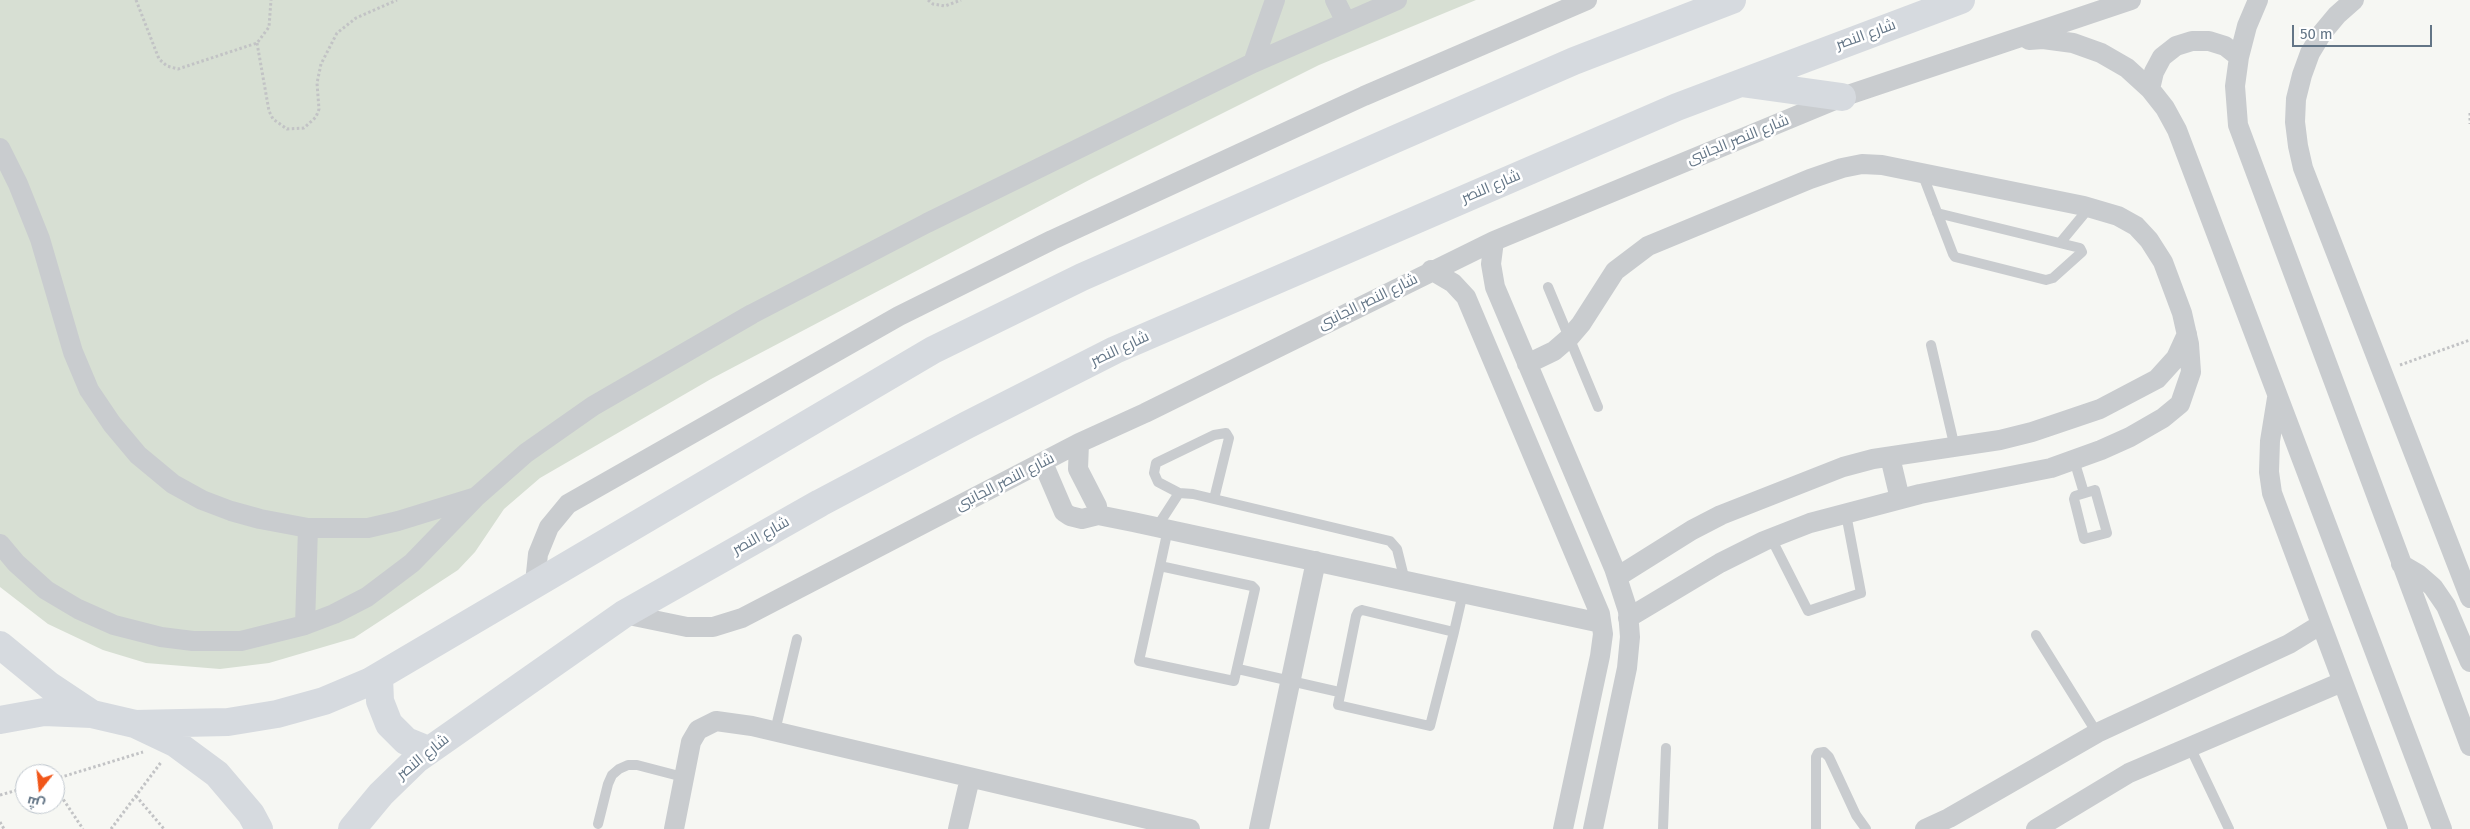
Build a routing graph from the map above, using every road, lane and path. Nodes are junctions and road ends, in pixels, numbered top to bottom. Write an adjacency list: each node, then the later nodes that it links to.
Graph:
1 (136, 0): 17 (path)
2 (271, 0): 17 (path)
3 (397, 0): 17 (path)
4 (928, 0): 5 (path)
5 (961, 0)
6 (1275, 0): 19 (street)
7 (1335, 0): 15 (street)
8 (1397, 0): 15 (street)
9 (1587, 0): 66 (street)
10 (1732, 0): 66 (main road)
11 (1961, 0): 20 (main road, شارع النصر)
12 (2131, 0): 16 (street, شارع النصر الجانبى)
13 (2258, 0): 18 (street)
14 (2354, 0): 40 (street)
15 (1346, 22): 19 (street)
16 (2012, 41): 21 (street); 22 (street, شارع النصر الجانبى)
17 (256, 43)
18 (2239, 57): 21 (street); 62 (street)
19 (1253, 63): 52 (street)
20 (1740, 83): 22 (main road); 69 (main road, شارع النصر)
21 (2150, 88): 42 (street)
22 (1842, 98): 29 (street, شارع النصر الجانبى)
23 (2470, 113): 24 (path)
24 (2470, 124)
25 (0, 148): 57 (street)
26 (1922, 173): 27 (street); 28 (lane); 34 (street)
27 (2090, 208): 30 (lane); 33 (street)
28 (1937, 213): 30 (lane); 30 (lane)
29 (1494, 241): 31 (street, شارع النصر الجانبى); 36 (street)
30 (2060, 242)
31 (1431, 270): 38 (street); 45 (street, شارع النصر الجانبى)
32 (1548, 287): 34 (lane)
33 (2187, 334): 41 (street); 43 (street)
34 (1569, 338): 39 (street); 44 (lane)
35 (2470, 340): 40 (path)
36 (1518, 344): 38 (street); 39 (street)
37 (1931, 345): 46 (lane)
38 (1491, 357): 71 (street)
39 (1527, 364): 64 (street)
40 (2382, 371): 68 (street)
41 (2157, 378): 43 (street); 46 (street)
42 (2277, 398): 73 (street); 122 (street)
43 (2180, 404): 48 (street)
44 (1598, 407)
45 (1079, 443): 49 (street, شارع النصر الجانبى); 56 (street)
46 (1954, 448): 47 (street)
47 (1890, 457): 54 (street); 64 (street)
48 (2074, 460): 51 (lane); 54 (street)
49 (1043, 463): 56 (street); 69 (street, شارع النصر الجانبى)
50 (1180, 493): 53 (lane); 53 (lane); 58 (lane)
51 (2084, 494): 51 (lane)
52 (476, 497): 57 (street); 72 (street)
53 (1214, 499): 65 (lane)
54 (1900, 500): 55 (street)
55 (1846, 514): 59 (street); 59 (lane)
56 (1098, 515): 58 (street)
57 (308, 528): 72 (street)
58 (1163, 528): 61 (street); 63 (lane)
59 (1771, 538): 70 (street)
60 (0, 544): 72 (street)
61 (1316, 561): 65 (street); 81 (street)
62 (2402, 564): 78 (street); 90 (street)
63 (1160, 566): 79 (lane); 79 (lane)
64 (1617, 577): 70 (street)
65 (1404, 581): 67 (street)
66 (535, 583): 80 (main road)
67 (1463, 593): 71 (street); 74 (lane)
68 (2470, 598)
69 (624, 614): 93 (main road, شارع النصر)
70 (1628, 618): 114 (street)
71 (1601, 623): 113 (street)
72 (305, 625)
73 (2320, 625): 82 (street); 88 (street)
74 (1454, 632): 83 (lane); 83 (lane)
75 (2036, 635): 88 (lane)
76 (797, 639): 87 (lane)
77 (0, 645): 84 (main road)
78 (2470, 662)
79 (1238, 669): 81 (lane)
80 (379, 677): 86 (main road); 93 (main road)
81 (1292, 682): 83 (lane); 112 (street)
82 (2342, 682): 91 (street); 121 (street)
83 (1339, 692)
84 (92, 714): 85 (main road); 86 (main road)
85 (0, 720)
86 (134, 724): 89 (main road)
87 (775, 732): 95 (street); 96 (street)
88 (2097, 733): 118 (street)
89 (175, 742): 94 (path); 99 (path); 107 (main road)
90 (2470, 746)
91 (2190, 747): 119 (street); 120 (lane)
92 (1666, 748): 115 (lane)
93 (428, 750): 108 (main road, شارع النصر)
94 (65, 776)
95 (683, 777): 102 (lane); 109 (street)
96 (970, 778): 110 (street); 111 (street)
97 (15, 791): 98 (path)
98 (0, 795)
99 (136, 796): 105 (path); 106 (path)
100 (65, 802): 104 (path)
101 (0, 822): 103 (path)
102 (598, 824)
103 (4, 829)
104 (83, 829)
105 (111, 829)
106 (164, 829)
107 (258, 829)
108 (352, 829)
109 (674, 829)
110 (958, 829)
111 (1190, 829)
112 (1259, 829)
113 (1563, 829)
114 (1593, 829)
115 (1663, 829)
116 (1816, 829): 117 (lane)
117 (1866, 829)
118 (1925, 829)
119 (2036, 829)
120 (2229, 829)
121 (2398, 829)
122 (2442, 829)

